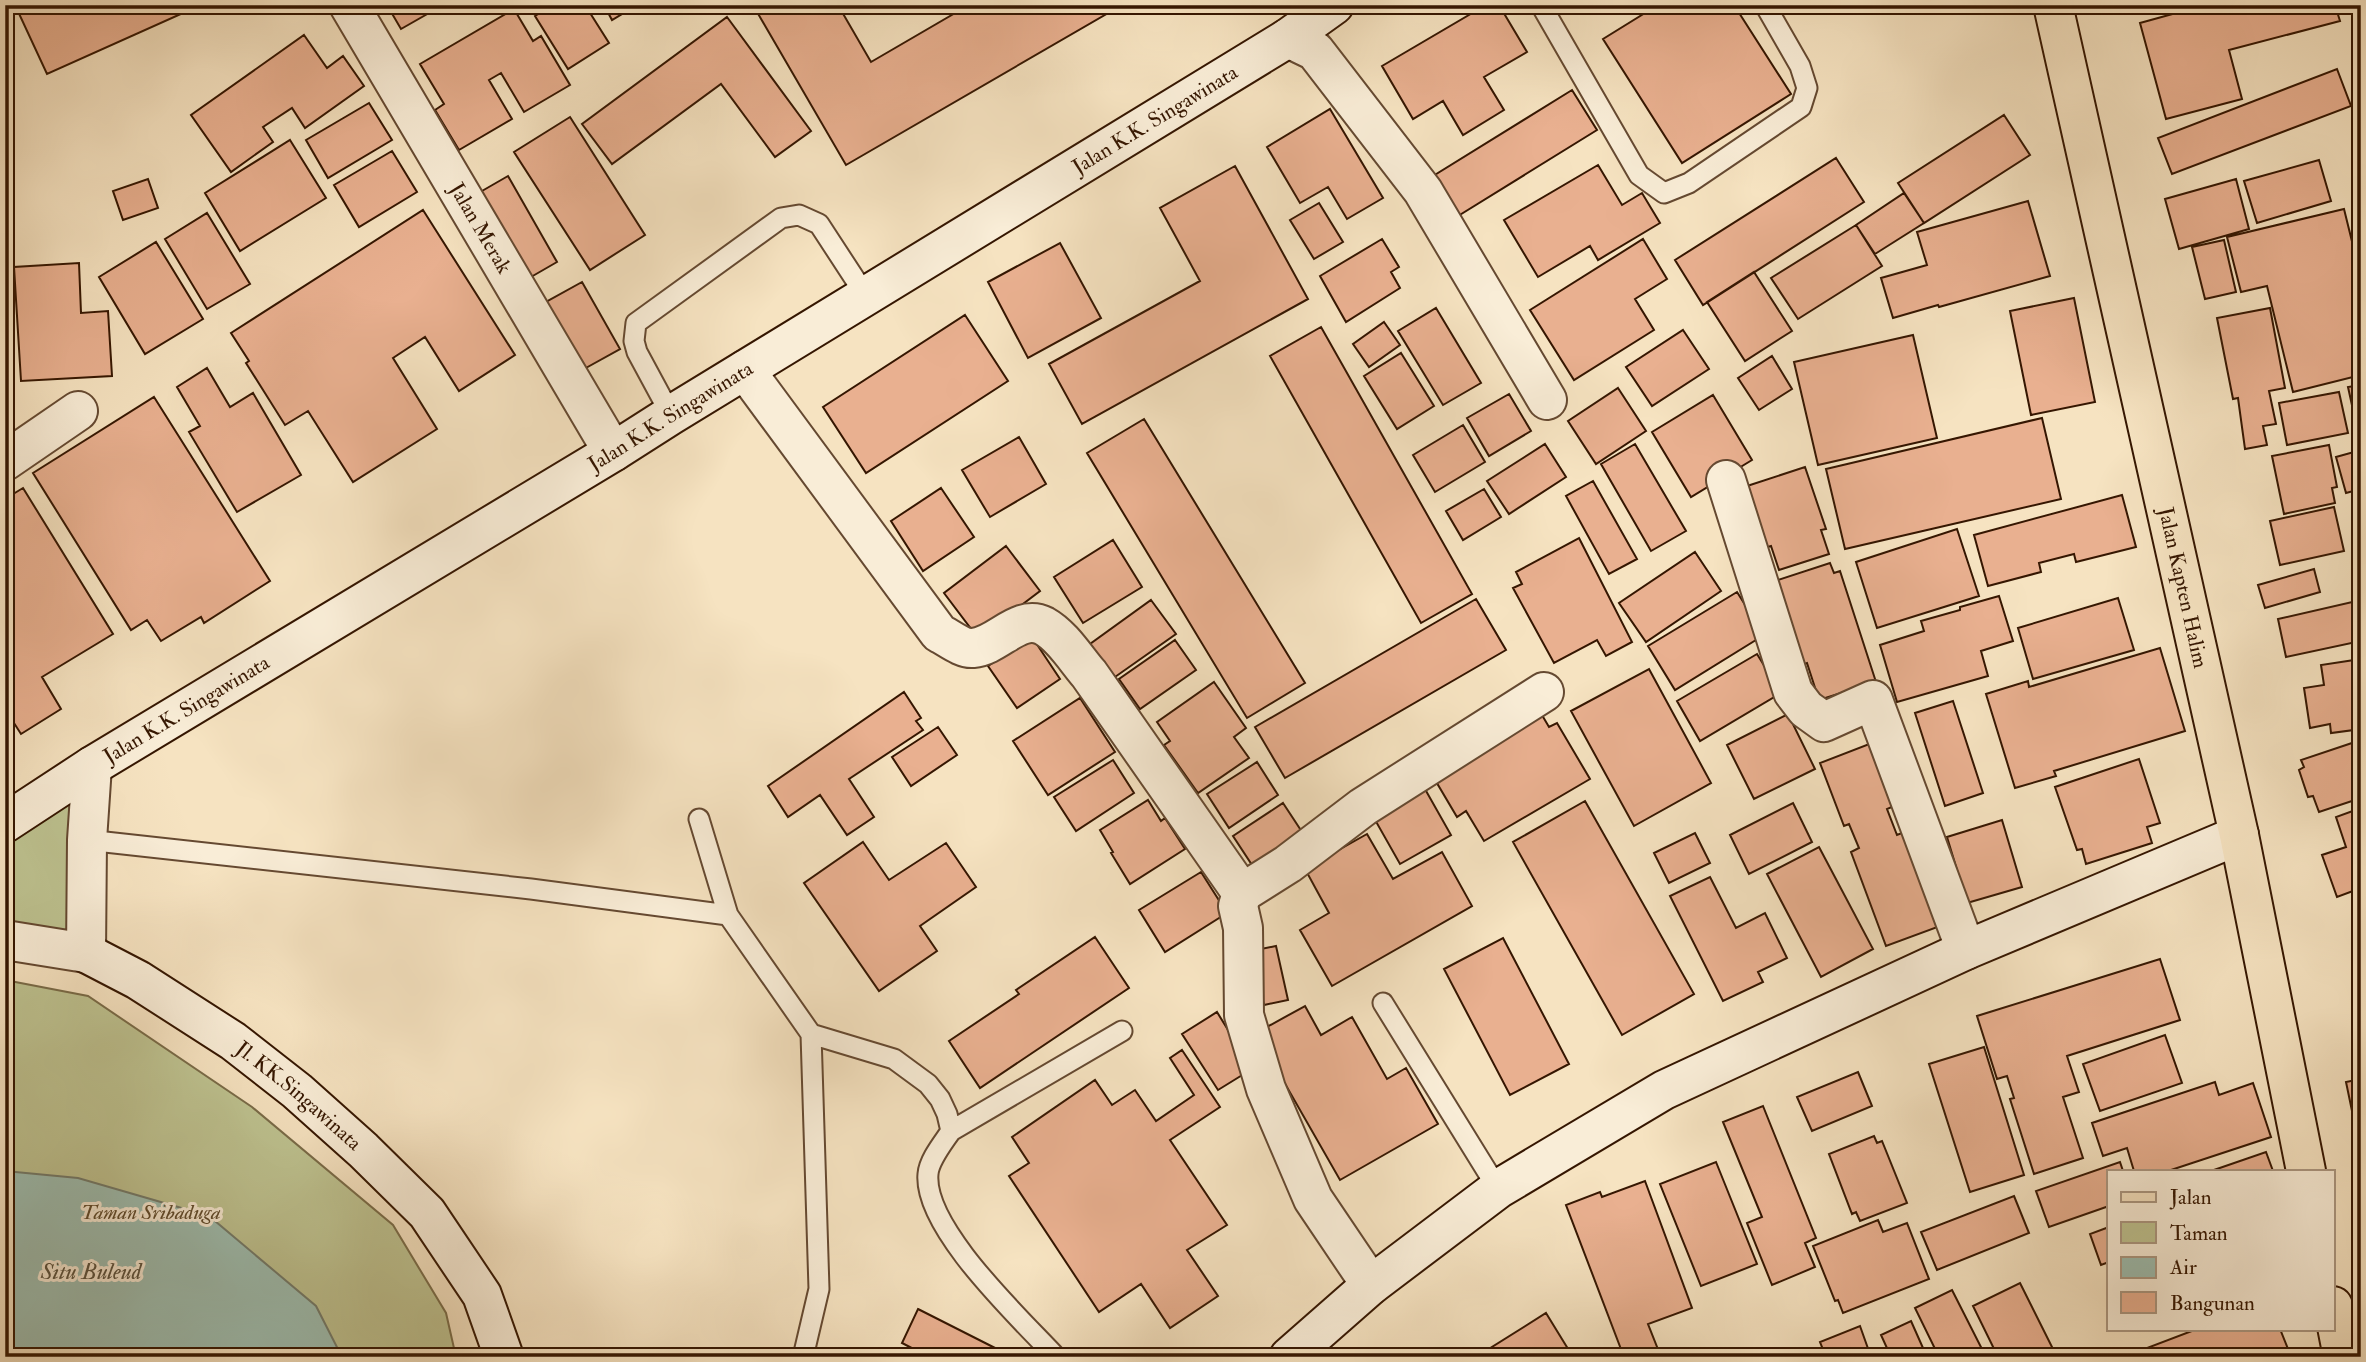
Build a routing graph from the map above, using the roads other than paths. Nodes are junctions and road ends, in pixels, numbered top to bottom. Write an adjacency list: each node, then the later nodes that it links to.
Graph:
1 (349, 5): 12 (street, Jalan Merak)
2 (1334, 5): 6 (street, Jalan K.K. Singawinata)
3 (1541, 5): 4 (lane)
4 (1765, 5)
5 (2053, 5): 19 (main road, Jalan Kapten Halim)
6 (1289, 37): 7 (street, Jalan K.K. Singawinata); 9 (street)
7 (866, 296): 8 (street, Jalan K.K. Singawinata); 11 (lane)
8 (745, 370): 11 (street, Jalan K.K. Singawinata); 21 (street)
9 (1547, 400)
10 (78, 411): 13 (street)
11 (671, 415): 12 (street, Jalan K.K. Singawinata)
12 (613, 452): 16 (street, Jalan K.K. Singawinata)
13 (5, 461)
14 (1726, 480): 24 (street)
15 (1544, 692): 21 (street)
16 (92, 766): 18 (street, Jalan K.K. Singawinata); 20 (street)
17 (699, 819): 22 (lane)
18 (5, 823)
19 (2239, 835): 24 (street); 30 (main road, Jalan Kapten Halim)
20 (87, 840): 22 (lane); 25 (street)
21 (1242, 893): 32 (street)
22 (728, 915): 28 (lane)
23 (5, 940): 25 (street, Jl. KK.Singawinata)
24 (1966, 950): 31 (street)
25 (86, 953): 34 (street, Jl. KK.Singawinata)
26 (1383, 1003): 31 (lane)
27 (1122, 1031): 29 (lane)
28 (811, 1034): 29 (lane); 35 (lane)
29 (951, 1131): 36 (lane)
30 (2306, 1170)
31 (1498, 1189): 32 (street)
32 (1371, 1285): 37 (street)
33 (2334, 1311): 38 (main road)
34 (504, 1357)
35 (803, 1357)
36 (1056, 1357)
37 (1289, 1357)
38 (2343, 1357)

